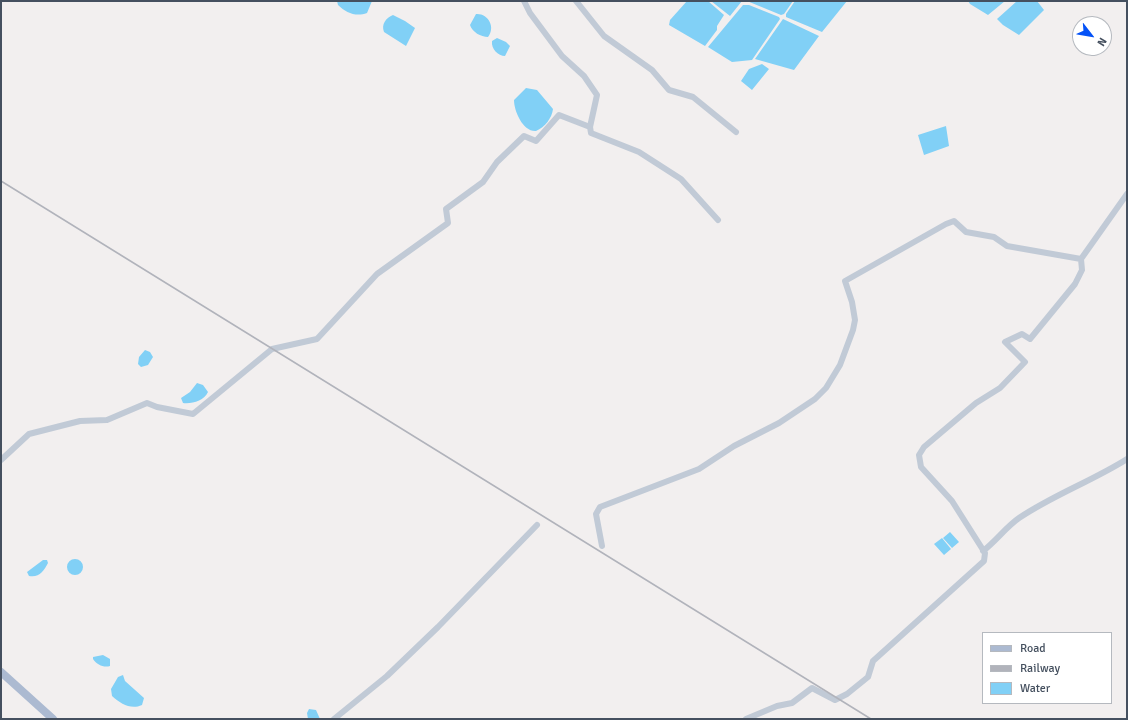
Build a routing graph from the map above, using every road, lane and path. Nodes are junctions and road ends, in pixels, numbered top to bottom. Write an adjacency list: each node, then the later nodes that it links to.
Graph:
1 (524, 1): 3 (street)
2 (576, 1): 4 (street)
3 (590, 127): 6 (street); 9 (street)
4 (736, 132)
5 (1127, 194): 7 (street)
6 (718, 220)
7 (1081, 259): 11 (street); 12 (street)
8 (1127, 459): 12 (street)
9 (1, 460)
10 (537, 524): 15 (street)
11 (602, 546)
12 (983, 551): 16 (street)
13 (1, 672): 14 (main road)
14 (53, 719)
15 (334, 719)
16 (746, 719)

